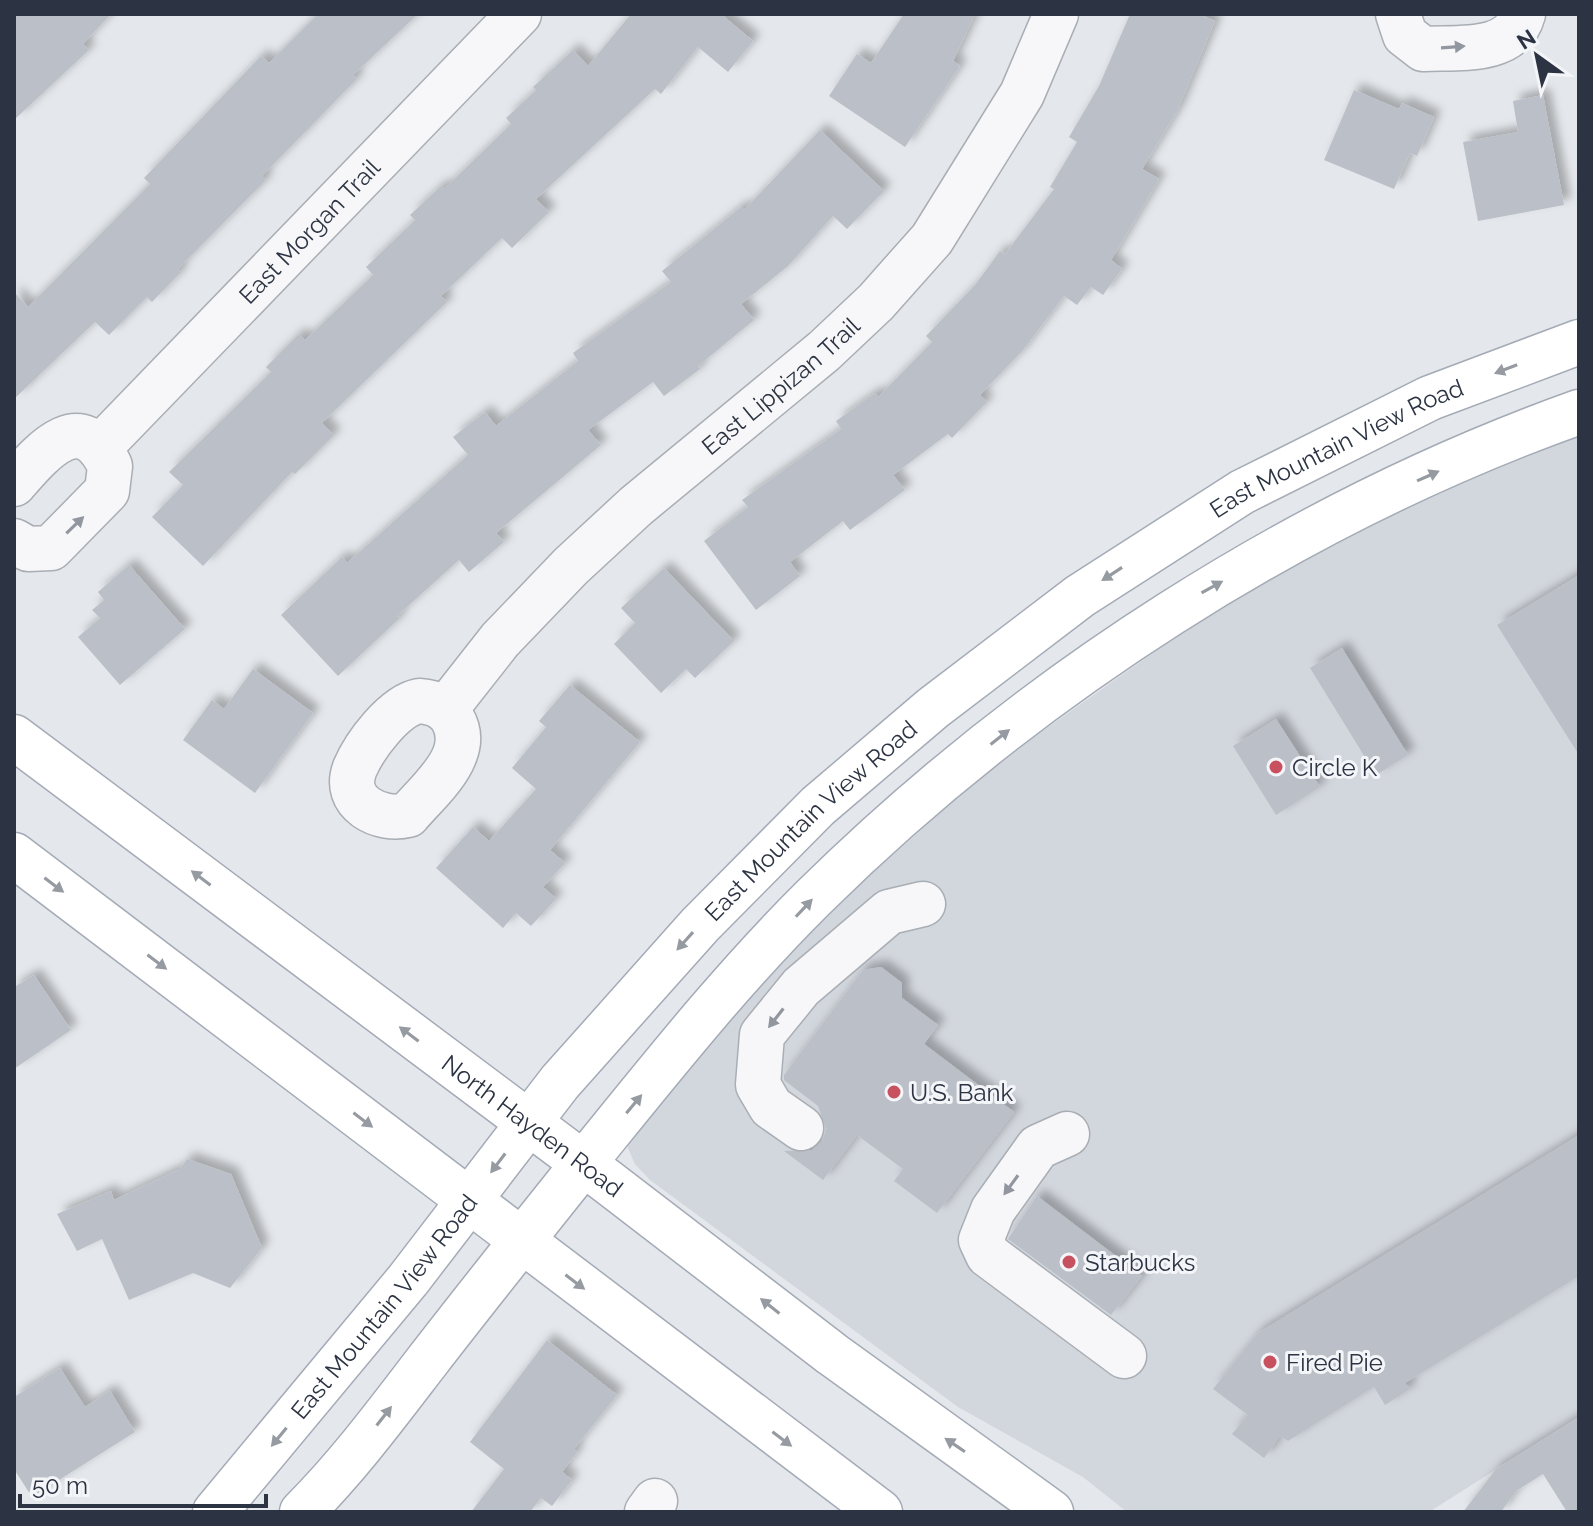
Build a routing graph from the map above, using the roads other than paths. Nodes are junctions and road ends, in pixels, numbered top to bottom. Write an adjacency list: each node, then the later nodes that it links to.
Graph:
1 (519, 14): 7 (street, East Morgan Trail)
2 (1056, 14): 10 (street, East Lippizan Trail)
3 (1398, 14): 4 (street, one-way to 4)
4 (1523, 14)
5 (1579, 342): 14 (main road, East Mountain View Road, one-way to 14)
6 (1579, 412): 17 (main road, one-way to 6)
7 (99, 448): 8 (street); 9 (street, one-way to 7)
8 (14, 484)
9 (14, 541)
10 (445, 710)
11 (14, 737): 14 (main road, North Hayden Road, one-way to 11)
12 (14, 855): 18 (main road, one-way to 18)
13 (923, 904): 15 (street, one-way to 15)
14 (528, 1123): 17 (main road, North Hayden Road); 18 (main road, East Mountain View Road, one-way to 18)
15 (801, 1128)
16 (1067, 1134): 20 (street, one-way to 20)
17 (584, 1164): 19 (main road); 24 (main road, North Hayden Road, one-way to 17)
18 (468, 1202): 19 (main road); 21 (main road, East Mountain View Road, one-way to 21)
19 (522, 1243): 22 (main road, one-way to 19); 23 (main road, one-way to 23)
20 (1124, 1356)
21 (215, 1512)
22 (302, 1512)
23 (880, 1512)
24 (1051, 1512)

